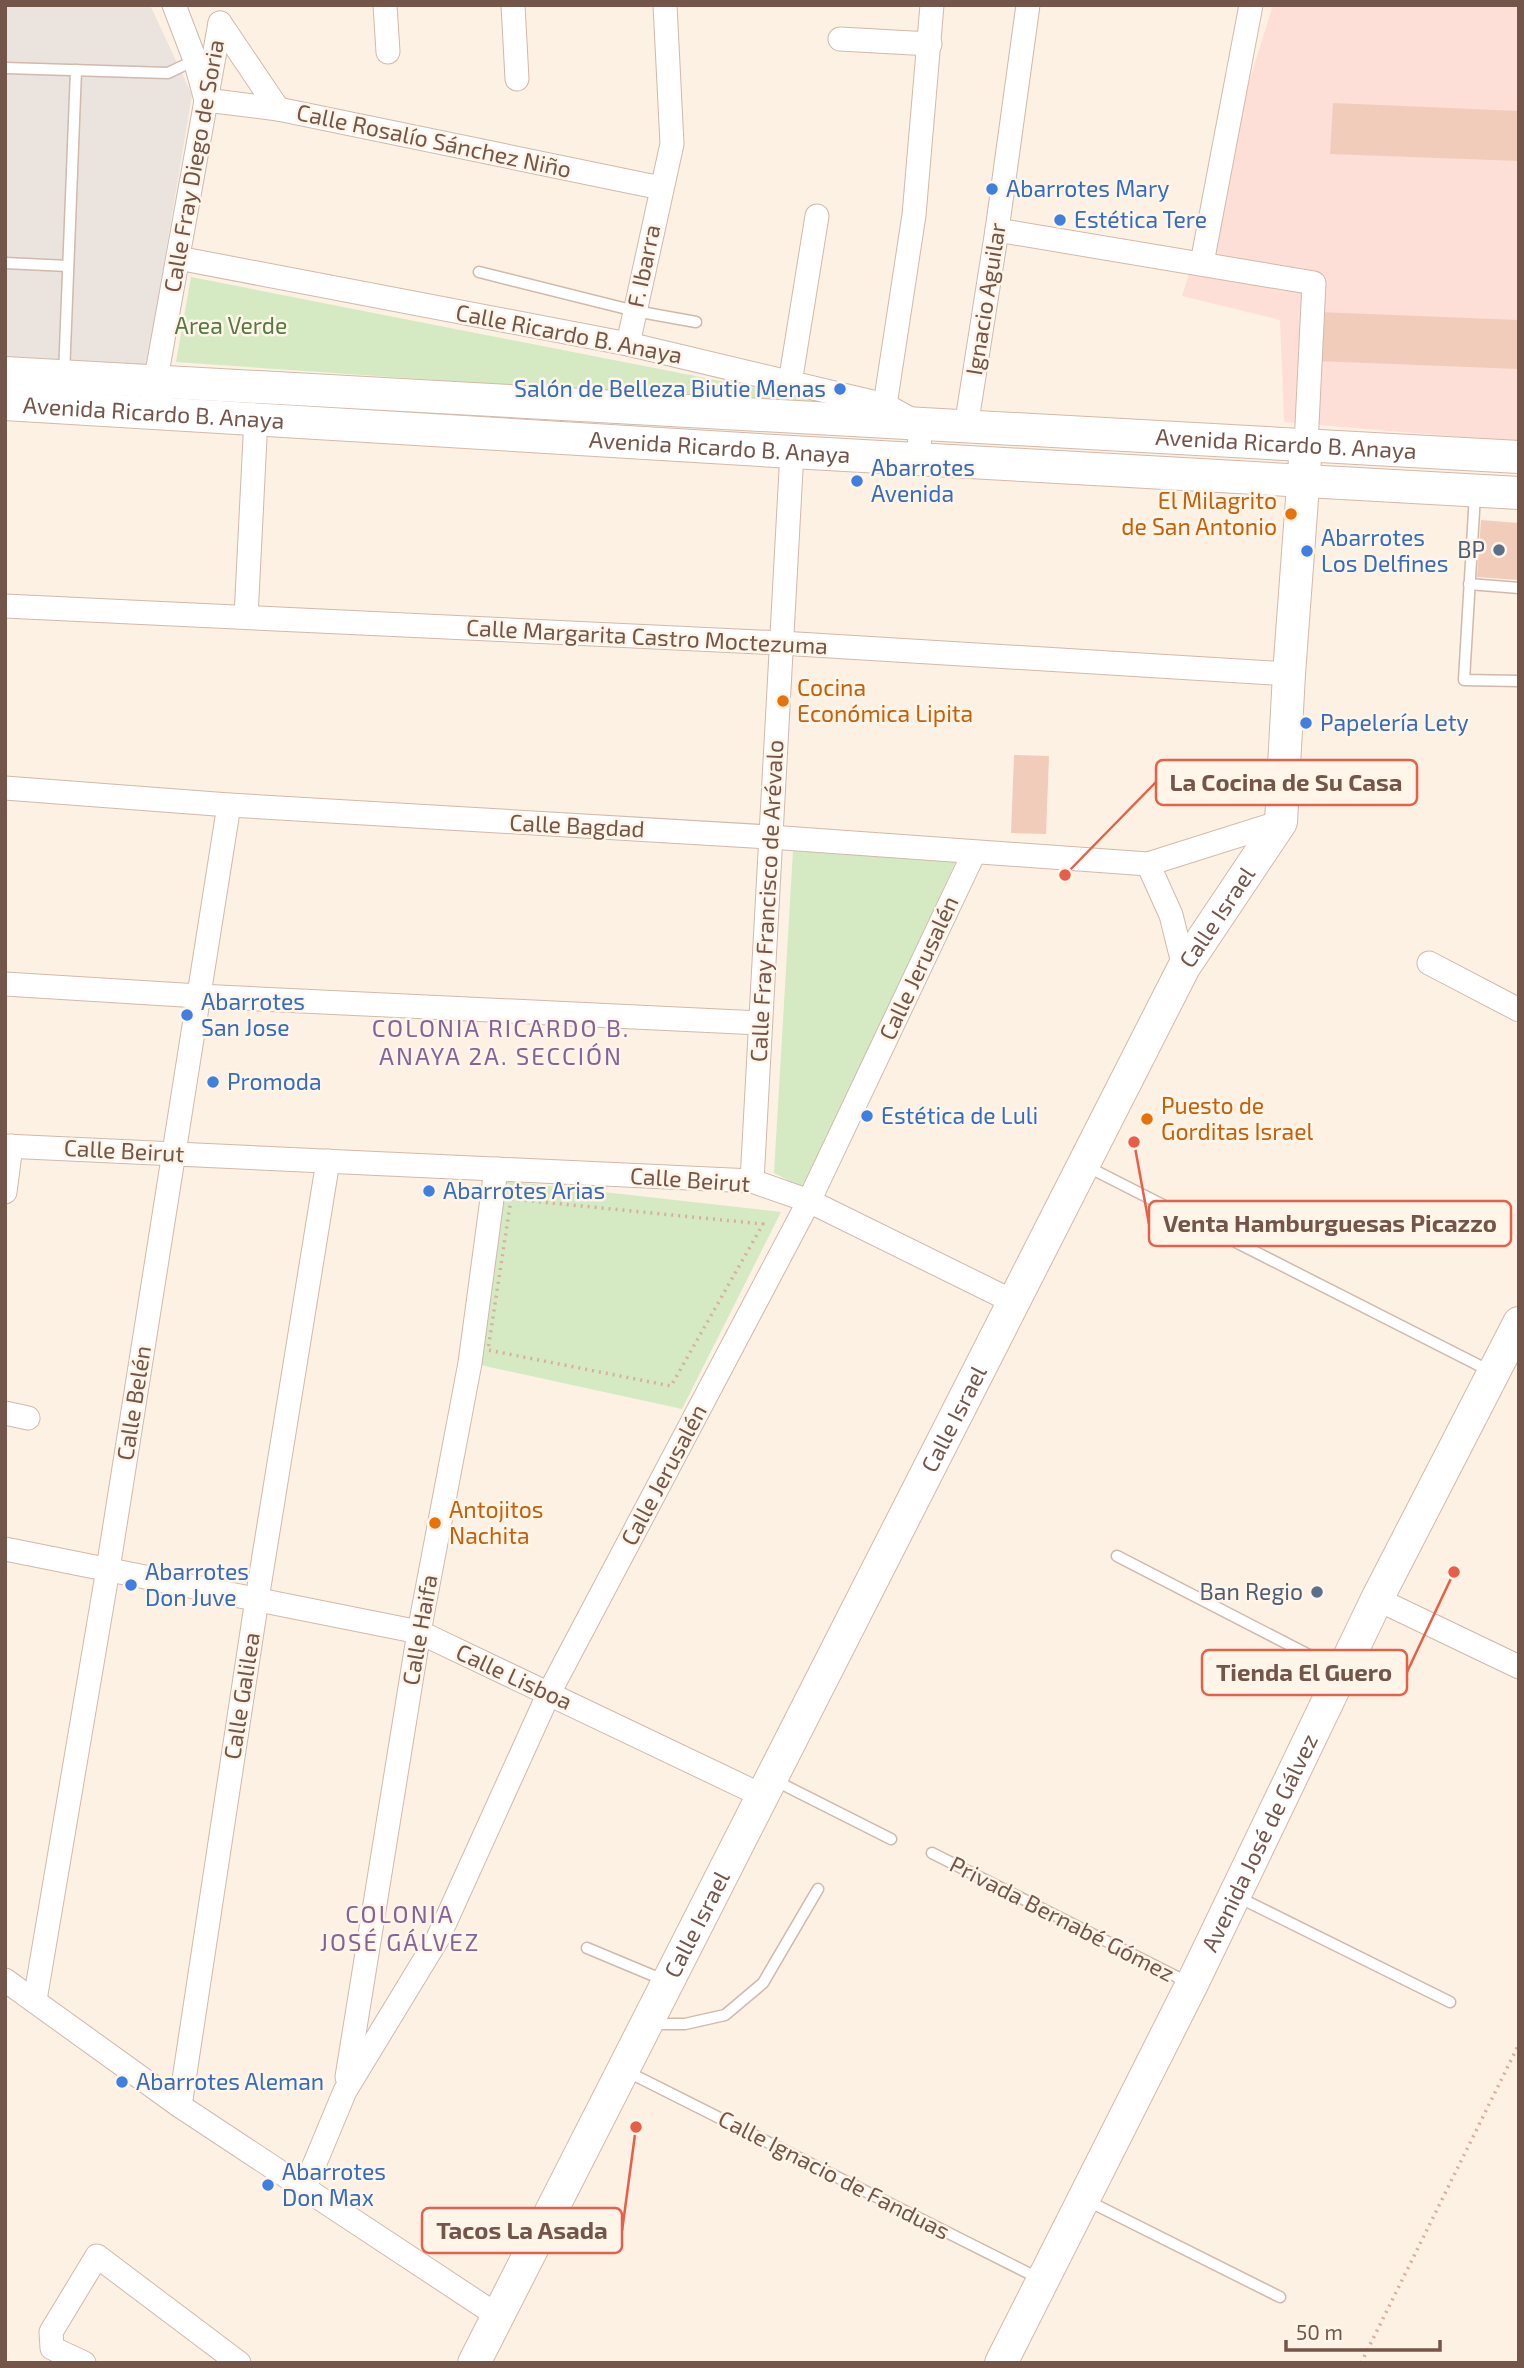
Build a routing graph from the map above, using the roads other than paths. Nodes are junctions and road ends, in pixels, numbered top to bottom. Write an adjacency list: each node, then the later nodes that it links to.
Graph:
1 (174, 5): 11 (street)
2 (384, 5): 10 (street)
3 (513, 5): 14 (street)
4 (665, 5): 17 (street, F. Ibarra)
5 (932, 5): 9 (street)
6 (1028, 5): 19 (street, Ignacio Aguilar)
7 (1251, 5): 22 (street)
8 (840, 39): 9 (street)
9 (930, 44): 33 (street)
10 (387, 52)
11 (195, 60): 13 (lane); 15 (street)
12 (5, 68): 13 (lane)
13 (76, 70): 23 (lane)
14 (517, 79)
15 (206, 100): 16 (street, Calle Rosalío Sánchez Niño); 16 (street, Calle Fray Diego de Soria); 20 (street, Calle Fray Diego de Soria)
16 (278, 109): 17 (street, Calle Rosalío Sánchez Niño)
17 (661, 188): 25 (street, F. Ibarra)
18 (817, 216): 31 (street)
19 (997, 230): 22 (street); 37 (street, Ignacio Aguilar)
20 (178, 258): 27 (street, Calle Ricardo B. Anaya); 30 (street, Calle Fray Diego de Soria)
21 (5, 263): 23 (lane)
22 (1202, 263): 38 (street)
23 (68, 266): 29 (lane)
24 (479, 272): 25 (lane)
25 (635, 311): 26 (lane); 27 (street, F. Ibarra)
26 (696, 322)
27 (628, 344): 31 (street, Calle Ricardo B. Anaya)
28 (5, 373): 29 (main road, Avenida Ricardo B. Anaya)
29 (64, 376): 30 (main road, Avenida Ricardo B. Anaya)
30 (156, 381): 34 (street, Calle Fray Diego de Soria); 36 (main road, Avenida Ricardo B. Anaya)
31 (790, 383): 33 (street, Calle Ricardo B. Anaya)
32 (5, 404): 34 (main road, Avenida Ricardo B. Anaya)
33 (885, 405): 36 (street, Calle Ricardo B. Anaya)
34 (150, 412): 35 (main road, Avenida Ricardo B. Anaya)
35 (256, 418): 39 (main road, Avenida Ricardo B. Anaya); 48 (street)
36 (921, 425): 37 (main road, Avenida Ricardo B. Anaya); 41 (street)
37 (966, 427): 38 (main road, Avenida Ricardo B. Anaya)
38 (1306, 445): 40 (main road, Avenida Ricardo B. Anaya); 42 (main road)
39 (792, 452): 41 (main road, Avenida Ricardo B. Anaya); 49 (street, Calle Fray Francisco de Arévalo)
40 (1519, 457)
41 (918, 458): 42 (main road, Avenida Ricardo B. Anaya)
42 (1303, 479): 43 (main road, Avenida Ricardo B. Anaya); 50 (main road)
43 (1475, 491): 44 (main road, Avenida Ricardo B. Anaya); 45 (lane)
44 (1519, 493)
45 (1469, 584): 46 (lane); 51 (lane)
46 (1519, 588)
47 (5, 606): 48 (street, Calle Margarita Castro Moctezuma)
48 (246, 617): 49 (street, Calle Margarita Castro Moctezuma)
49 (781, 643): 50 (street, Calle Margarita Castro Moctezuma); 55 (street, Calle Fray Francisco de Arévalo)
50 (1289, 674): 54 (main road)
51 (1519, 681)
52 (5, 788): 53 (street, Calle Bagdad)
53 (229, 805): 55 (street, Calle Bagdad); 61 (street, Calle Belén)
54 (1281, 822): 57 (street, Calle Bagdad); 59 (main road, Calle Israel)
55 (770, 837): 56 (street, Calle Bagdad); 63 (street, Calle Fray Francisco de Arévalo)
56 (974, 853): 57 (street, Calle Bagdad); 71 (street, Calle Jerusalén)
57 (1148, 864): 59 (street)
58 (1429, 963): 62 (street)
59 (1184, 967): 67 (main road, Calle Israel)
60 (5, 984): 61 (street)
61 (199, 996): 63 (street); 65 (street, Calle Belén)
62 (1519, 1010)
63 (760, 1023): 69 (street, Calle Fray Francisco de Arévalo)
64 (8, 1146): 65 (street, Calle Beirut); 70 (street)
65 (174, 1154): 66 (street, Calle Beirut); 79 (street, Calle Belén)
66 (328, 1161): 68 (street, Calle Beirut); 80 (street, Calle Galilea)
67 (1084, 1165): 72 (main road, Calle Israel); 74 (lane)
68 (496, 1169): 69 (street, Calle Beirut); 82 (street, Calle Haifa)
69 (751, 1181): 71 (street, Calle Beirut)
70 (5, 1192)
71 (809, 1201): 72 (street, Calle Beirut); 85 (street, Calle Jerusalén)
72 (1014, 1302): 86 (main road, Calle Israel)
73 (1519, 1323): 74 (main road, Avenida José de Gálvez)
74 (1494, 1373): 81 (main road, Avenida José de Gálvez)
75 (5, 1413): 76 (street)
76 (28, 1418)
77 (5, 1549): 79 (street, Calle Lisboa)
78 (1117, 1556): 84 (lane)
79 (108, 1569): 80 (street, Calle Lisboa); 95 (street, Calle Belén)
80 (257, 1599): 82 (street, Calle Lisboa); 100 (street, Calle Galilea)
81 (1377, 1600): 83 (street); 84 (main road, Avenida José de Gálvez)
82 (419, 1632): 85 (street, Calle Lisboa); 99 (street, Calle Haifa)
83 (1519, 1667)
84 (1343, 1672): 90 (main road, Avenida José de Gálvez)
85 (549, 1693): 86 (street, Calle Lisboa); 99 (street, Calle Jerusalén)
86 (767, 1788): 87 (lane); 93 (main road, Calle Israel)
87 (891, 1839)
88 (932, 1853): 94 (lane, Privada Bernabé Gómez)
89 (818, 1889): 97 (lane)
90 (1234, 1894): 94 (main road, Avenida José de Gálvez); 96 (lane)
91 (587, 1948): 93 (lane)
92 (5, 1980): 95 (street)
93 (668, 1982): 97 (main road, Calle Israel)
94 (1192, 1984): 102 (main road, Avenida José de Gálvez)
95 (35, 2000): 100 (street)
96 (1450, 2002)
97 (647, 2024): 98 (main road, Calle Israel)
98 (624, 2069): 103 (lane, Calle Ignacio de Fanduas); 105 (main road, Calle Israel)
99 (345, 2091): 101 (street)
100 (180, 2106): 101 (street)
101 (304, 2187): 105 (street)
102 (1085, 2199): 103 (main road, Avenida José de Gálvez); 104 (lane)
103 (1043, 2281): 109 (main road, Avenida José de Gálvez)
104 (1280, 2297)
105 (498, 2316): 108 (main road, Calle Israel)
106 (84, 2363): 107 (street)
107 (239, 2363)
108 (474, 2363)
109 (1001, 2363)

